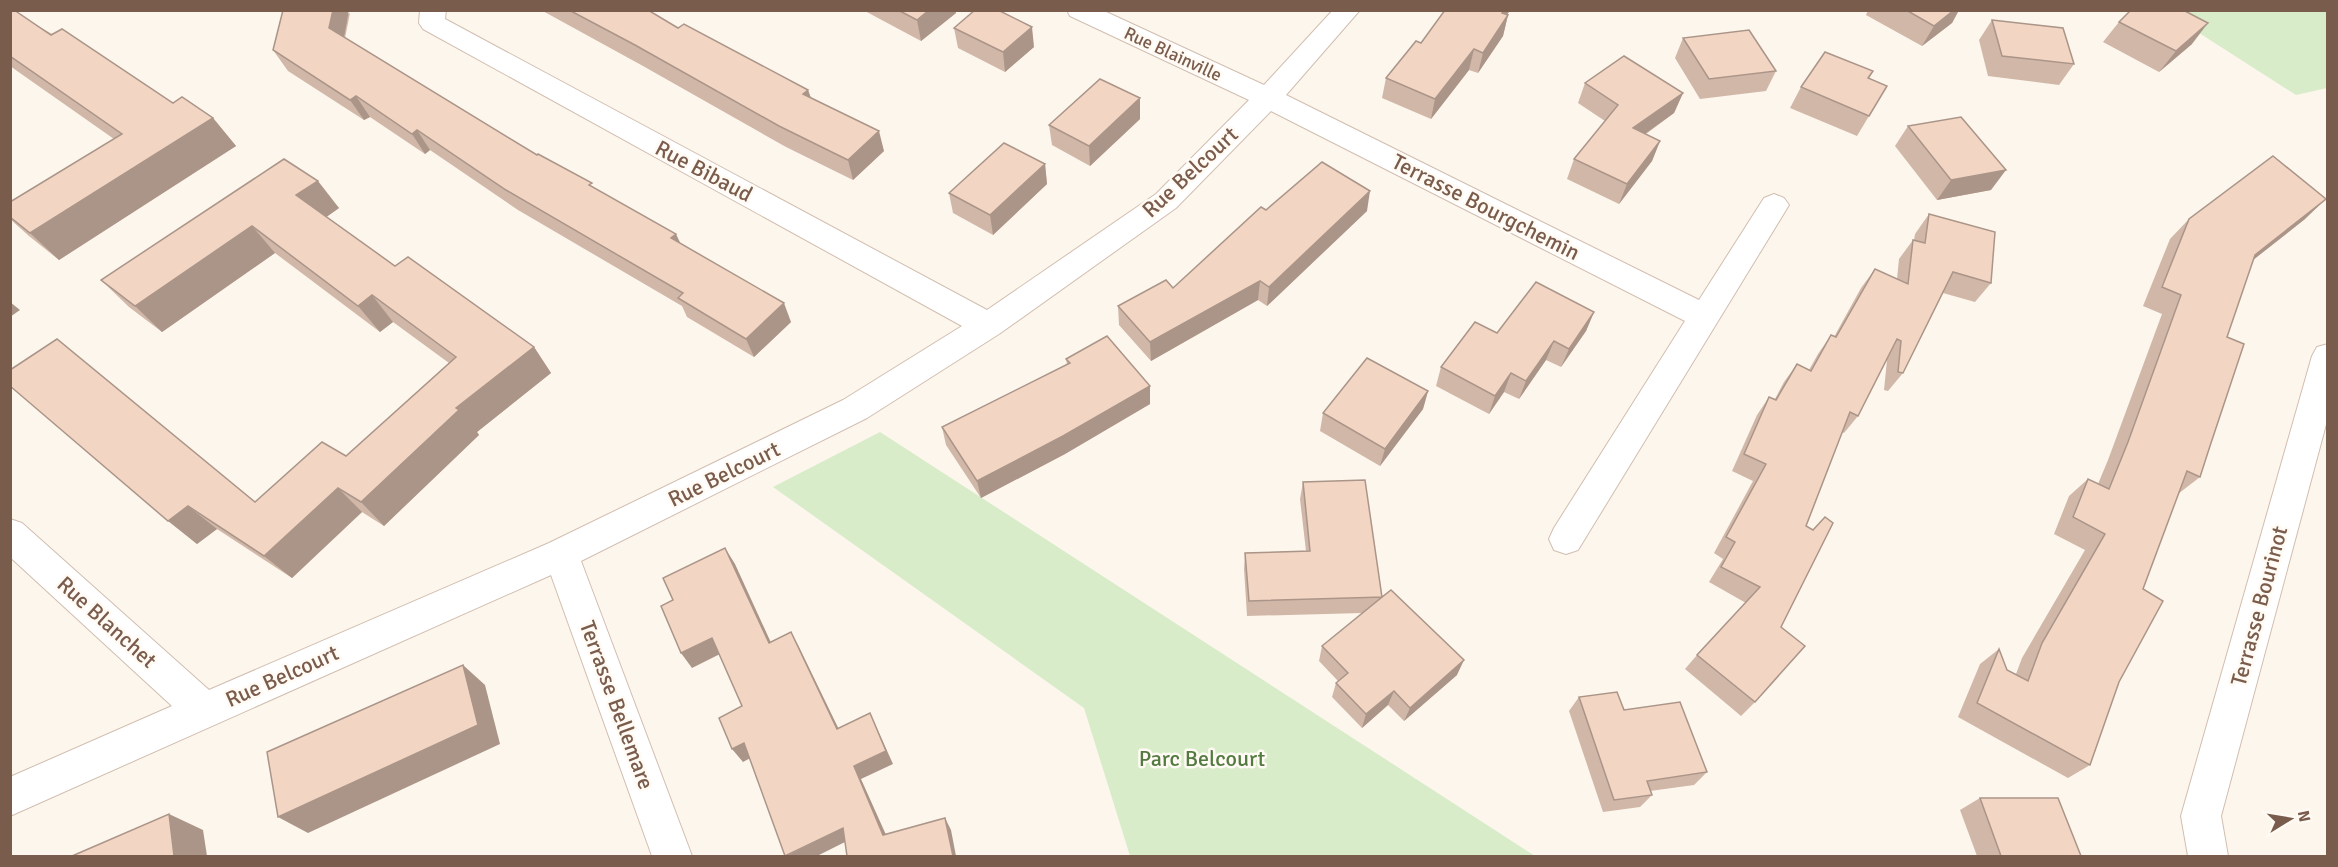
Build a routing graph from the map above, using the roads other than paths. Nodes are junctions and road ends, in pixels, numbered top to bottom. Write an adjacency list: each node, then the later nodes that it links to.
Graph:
1 (433, 10): 7 (street, Rue Bibaud)
2 (1079, 10): 4 (street, Rue Blainville)
3 (1348, 10): 4 (street, Rue Belcourt)
4 (1268, 98): 6 (street, Terrasse Bourgchemin); 7 (street, Rue Belcourt)
5 (1774, 205): 6 (street)
6 (1705, 317): 10 (street)
7 (988, 325): 11 (street, Rue Belcourt)
8 (2328, 356): 15 (street, Terrasse Bourinot)
9 (10, 534): 12 (street, Rue Blanchet)
10 (1566, 539)
11 (561, 554): 12 (street, Rue Belcourt); 14 (street, Terrasse Bellemare)
12 (204, 710): 13 (street, Rue Belcourt)
13 (10, 797)
14 (672, 856)
15 (2208, 856)

